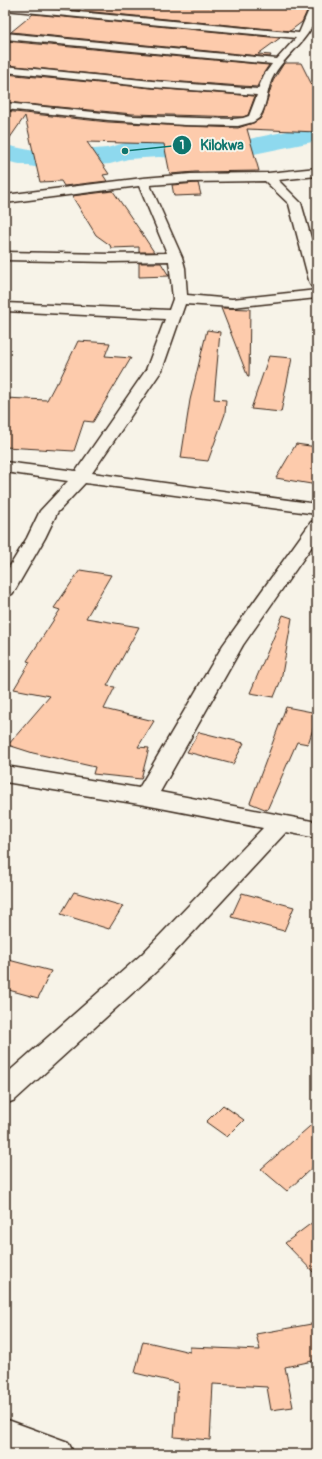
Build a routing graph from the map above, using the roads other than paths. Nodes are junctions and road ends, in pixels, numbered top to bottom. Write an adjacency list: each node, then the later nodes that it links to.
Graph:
1 (315, 5): 4 (street)
2 (5, 7): 4 (street)
3 (5, 36): 5 (street)
4 (302, 36): 5 (street)
5 (279, 62): 7 (street)
6 (5, 69): 7 (street)
7 (261, 92): 8 (street)
8 (5, 106)
9 (317, 172): 10 (street)
10 (268, 177): 11 (street); 15 (street)
11 (143, 182): 12 (street); 14 (street)
12 (5, 199)
13 (5, 256): 14 (street)
14 (175, 257): 17 (street)
15 (317, 284)
16 (317, 294): 17 (street)
17 (180, 299): 19 (street)
18 (5, 307): 19 (street)
19 (174, 315): 21 (street)
20 (5, 467): 21 (street)
21 (81, 477): 22 (street); 24 (street)
22 (317, 509)
23 (317, 526): 26 (street)
24 (5, 590)
25 (5, 774): 26 (street)
26 (146, 796): 27 (street)
27 (281, 823): 28 (street); 29 (street)
28 (317, 830)
29 (5, 1092)
30 (5, 1436): 31 (street)
31 (56, 1454)

